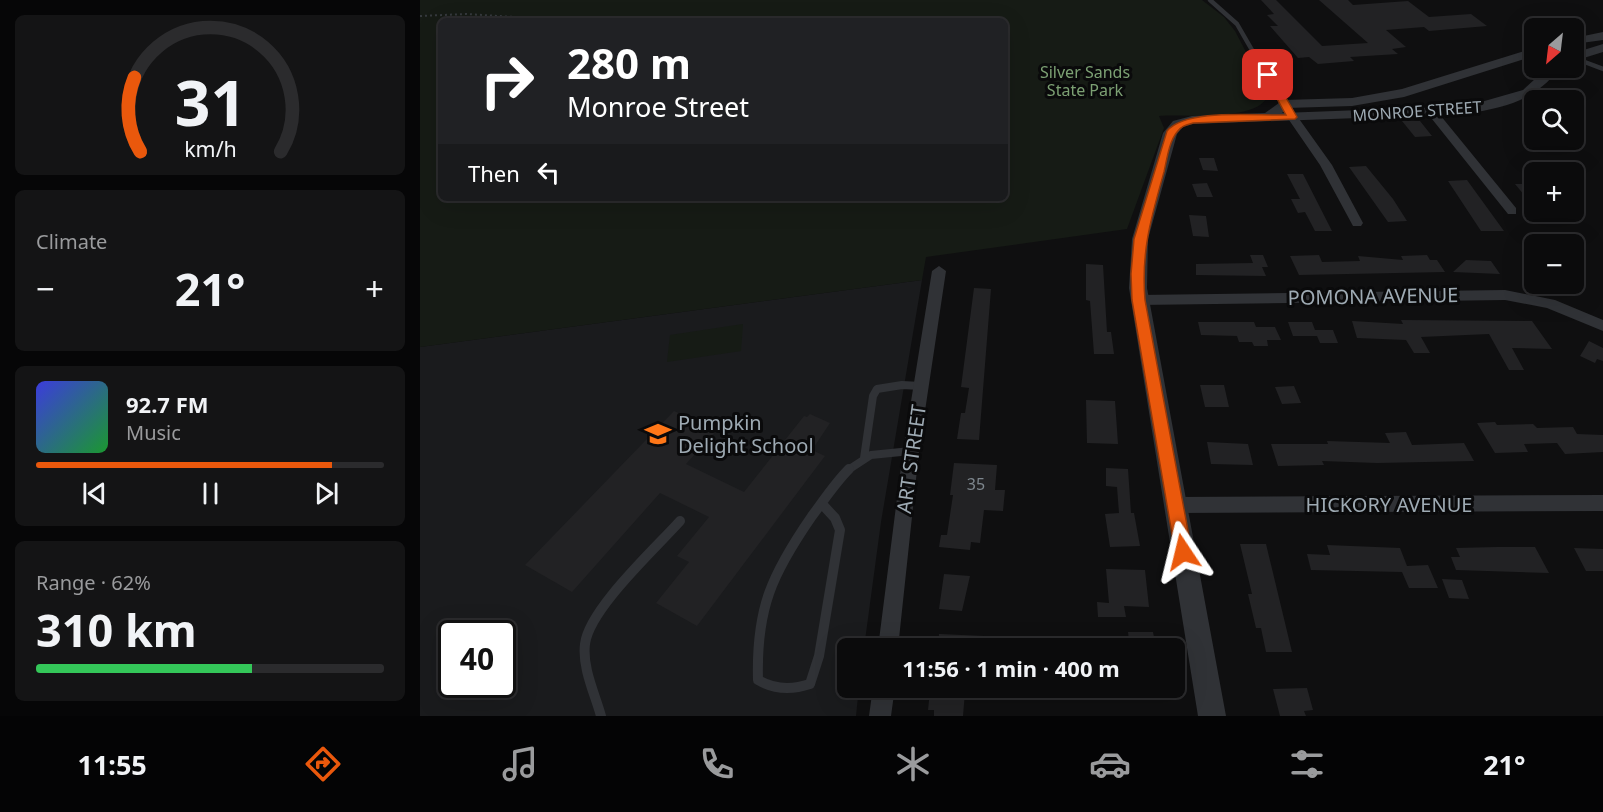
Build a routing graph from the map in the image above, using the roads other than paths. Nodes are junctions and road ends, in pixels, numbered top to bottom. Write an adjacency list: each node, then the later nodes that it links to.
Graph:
1 (1210, 0): 10 (lane)
2 (1603, 36): 3 (street)
3 (1584, 39)
4 (1603, 48): 5 (street)
5 (1584, 55)
6 (1524, 58): 10 (street, MONROE STREET)
7 (1584, 62): 8 (lane)
8 (1603, 69)
9 (1543, 78): 11 (street, MONROE STREET)
10 (1283, 104): 12 (street); 13 (street)
11 (1432, 112): 13 (street, MONROE STREET); 14 (street)
12 (1269, 117): 13 (street, MONROE STREET); 17 (street, MONROE STREET)
13 (1292, 117): 15 (street)
14 (1512, 211)
15 (1357, 223)
16 (939, 271): 19 (street, ART STREET)
17 (1139, 300): 18 (street, POMONA AVENUE); 24 (street)
18 (1603, 326)
19 (921, 386): 20 (street, ART STREET); 21 (lane)
20 (911, 451): 21 (lane); 26 (street, ART STREET)
21 (864, 458): 23 (lane)
22 (1603, 502): 24 (street, HICKORY AVENUE)
23 (822, 504): 23 (lane)
24 (1175, 505): 30 (street)
25 (680, 521): 28 (lane)
26 (889, 638)
27 (882, 698): 29 (street)
28 (601, 716)
29 (880, 716)
30 (1212, 716)

